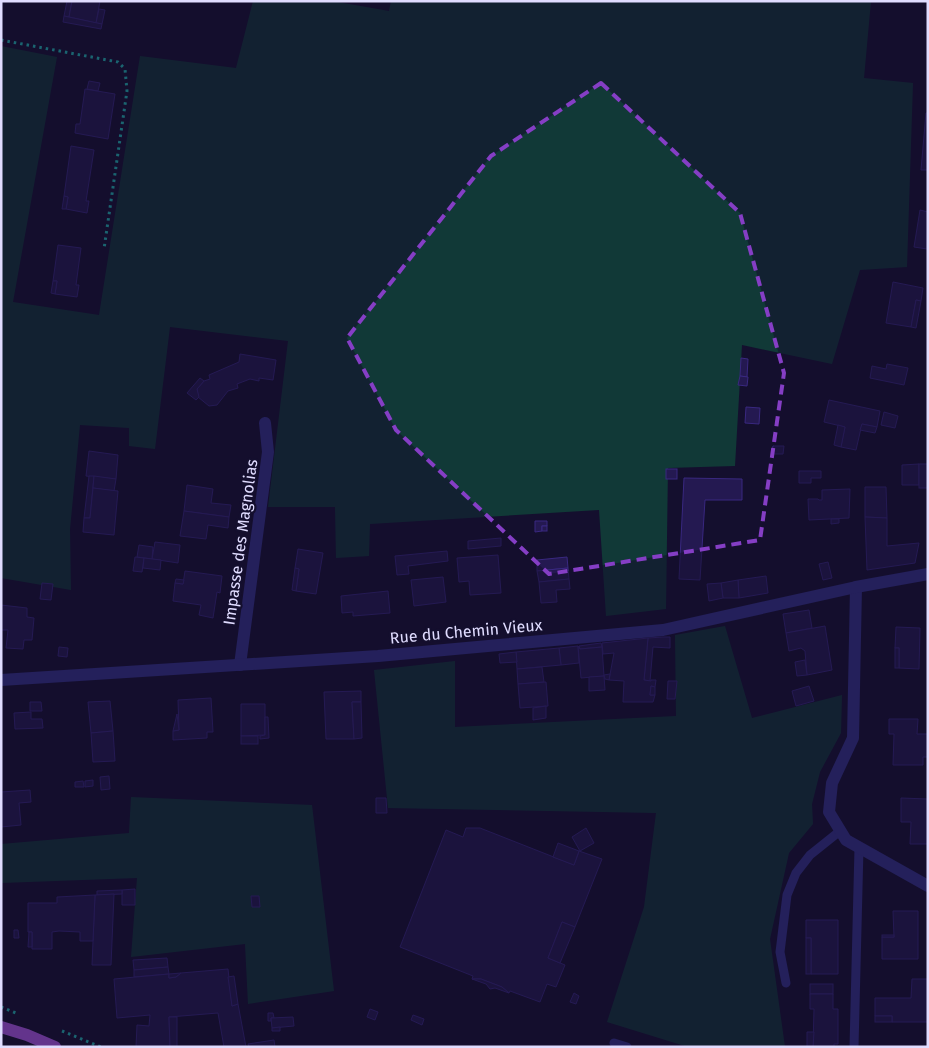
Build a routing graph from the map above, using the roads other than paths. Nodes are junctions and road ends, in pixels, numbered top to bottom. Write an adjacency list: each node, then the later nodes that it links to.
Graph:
1 (266, 423): 4 (street, Impasse des Magnolias)
2 (928, 574): 3 (street, Rue du Chemin Vieux)
3 (856, 587): 4 (street, Rue du Chemin Vieux); 6 (street)
4 (240, 665): 5 (street, Rue du Chemin Vieux)
5 (1, 680)
6 (840, 831): 7 (street); 9 (lane)
7 (859, 848): 8 (street); 14 (lane)
8 (928, 886)
9 (786, 983)
10 (1, 1027): 12 (main road)
11 (614, 1043): 13 (lane)
12 (55, 1047)
13 (627, 1047)
14 (854, 1047)

